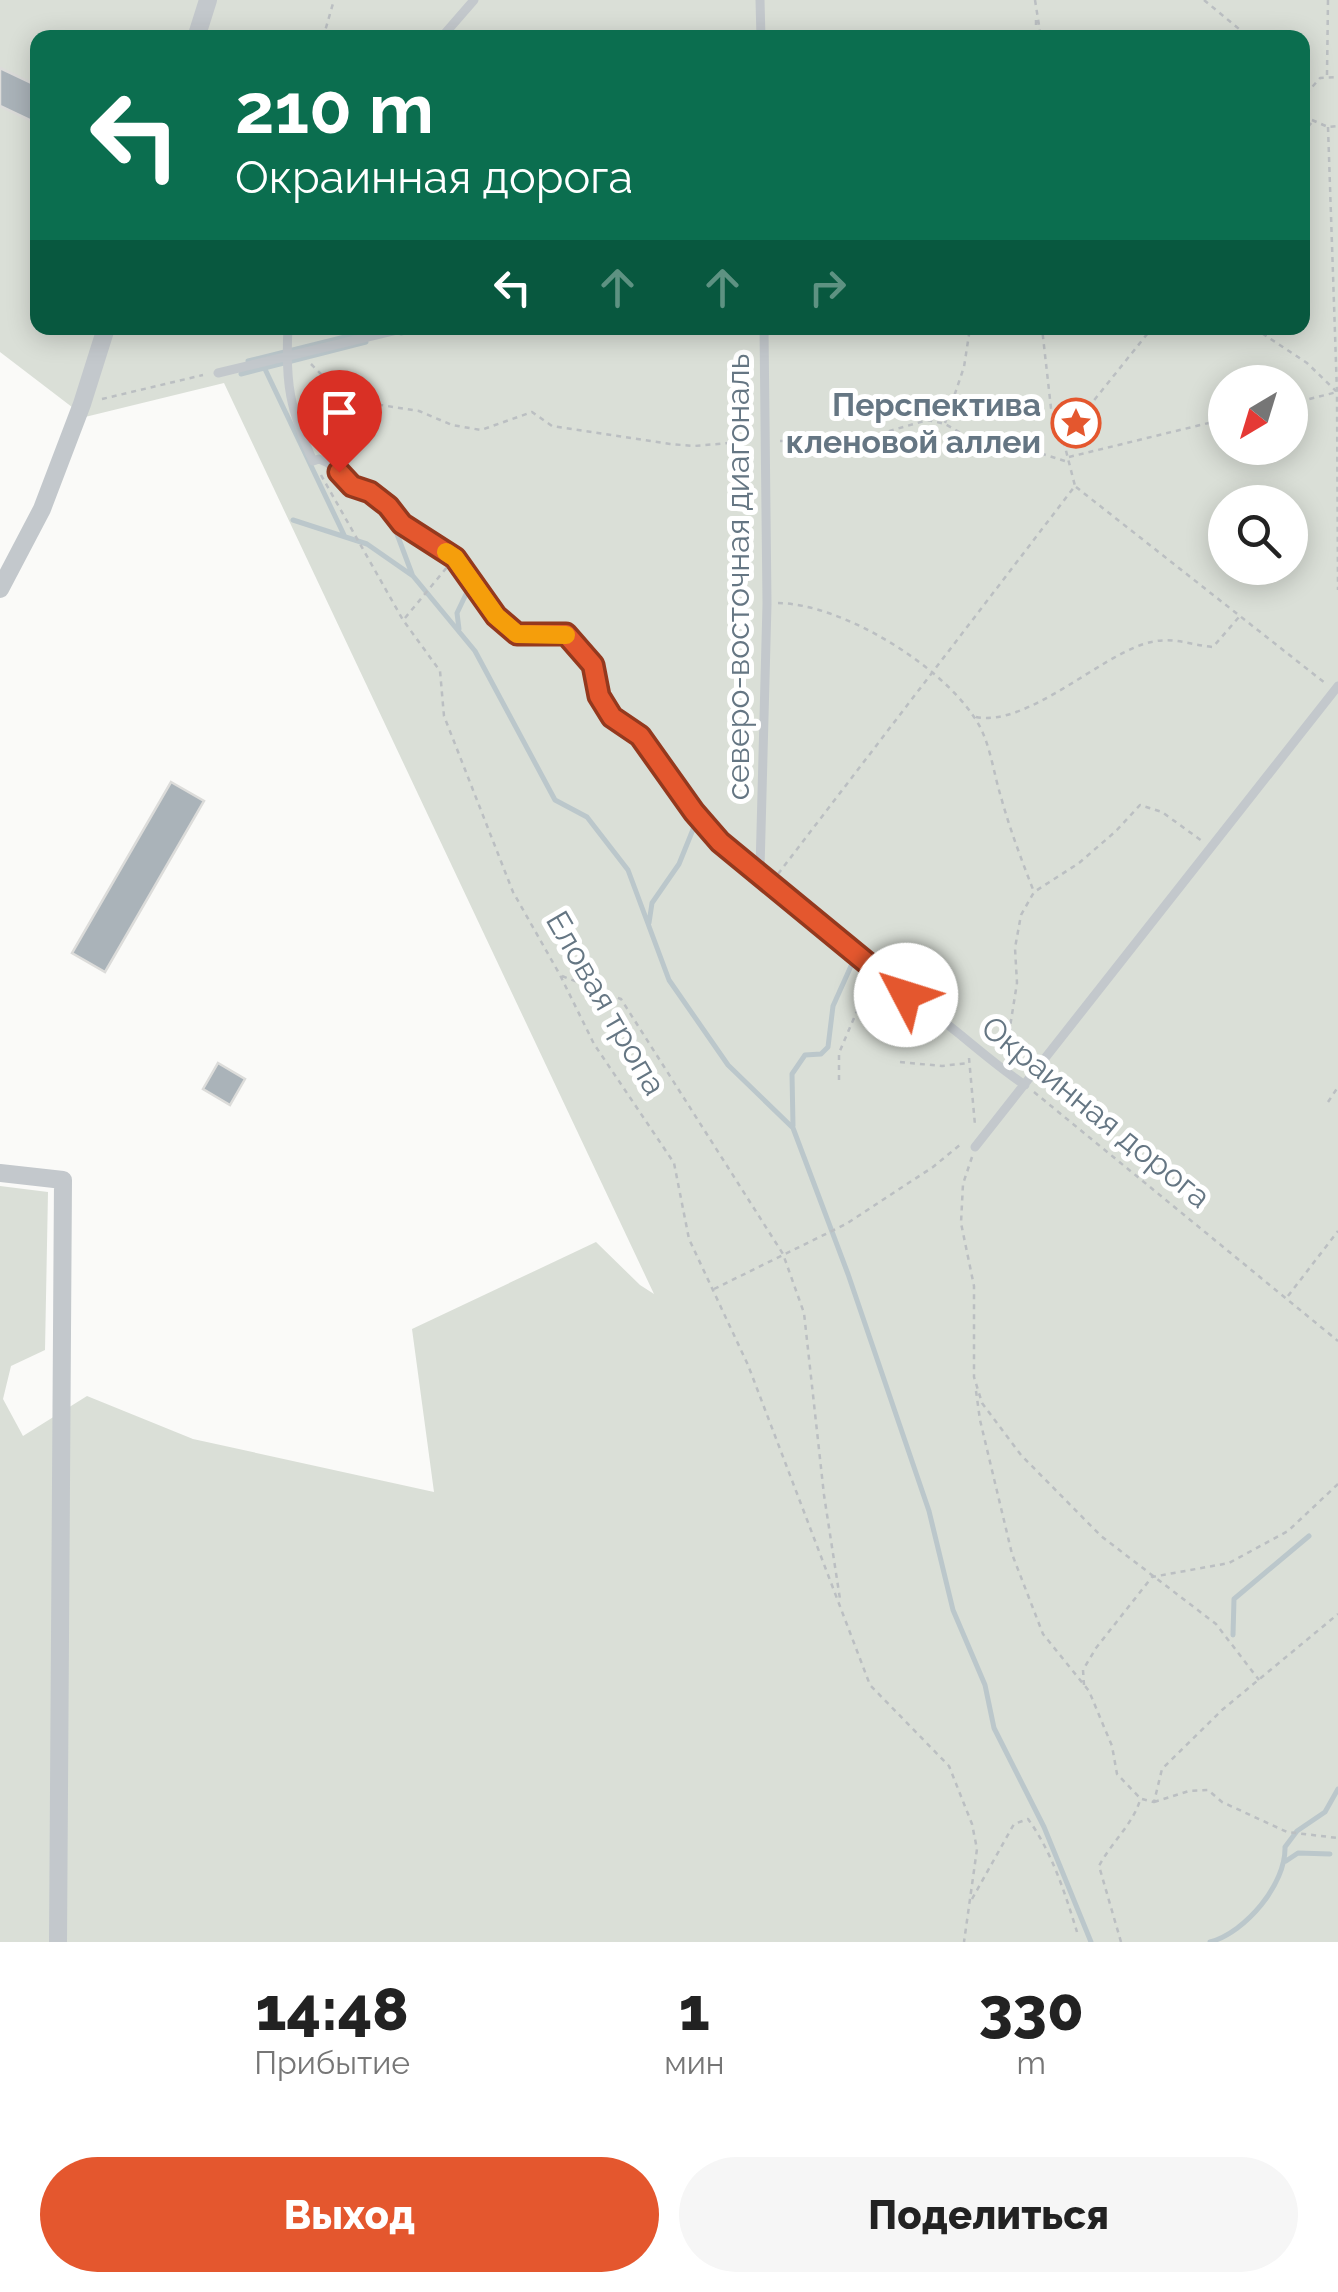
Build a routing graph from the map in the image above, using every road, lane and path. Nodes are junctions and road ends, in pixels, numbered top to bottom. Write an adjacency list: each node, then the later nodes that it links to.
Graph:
1 (208, 0): 8 (street)
2 (334, 0): 9 (path)
3 (474, 0): 10 (lane)
4 (760, 0): 11 (lane)
5 (1035, 0): 12 (path)
6 (1204, 0): 13 (path)
7 (1328, 0): 14 (path)
8 (199, 30)
9 (325, 30)
10 (448, 30)
11 (761, 30)
12 (1038, 30)
13 (1240, 30)
14 (1327, 76): 15 (path); 16 (path)
15 (1338, 78)
16 (1310, 83)
17 (1310, 125): 19 (path)
18 (1338, 126): 19 (path)
19 (1328, 128): 32 (path)
20 (104, 335): 34 (street)
21 (288, 335): 29 (lane)
22 (376, 335): 28 (lane)
23 (764, 335): 38 (lane, северо-восточная диагональ)
24 (969, 335): 35 (path)
25 (1043, 335): 37 (path)
26 (1146, 335): 37 (path)
27 (1265, 335): 32 (path)
28 (299, 354): 29 (lane); 38 (path)
29 (286, 357): 30 (lane); 40 (lane)
30 (218, 373)
31 (203, 375): 34 (path)
32 (1338, 392): 33 (path); 44 (path)
33 (1308, 400)
34 (82, 404): 43 (street)
35 (944, 424): 38 (path); 39 (path)
36 (1208, 424): 39 (path)
37 (1063, 439): 39 (path)
38 (766, 441): 45 (lane, северо-восточная диагональ)
39 (1068, 460): 41 (path)
40 (313, 461): 42 (lane, Окраинная дорога); 47 (path, Еловая тропа)
41 (1075, 486): 46 (path); 48 (path)
42 (455, 558): 47 (path); 52 (lane, Окраинная дорога)
43 (0, 590)
44 (1338, 590)
45 (767, 604): 48 (path); 52 (lane, северо-восточная диагональ)
46 (1240, 616): 49 (path); 50 (path)
47 (403, 620): 55 (path, Еловая тропа)
48 (929, 672): 50 (path); 52 (path)
49 (1336, 688): 51 (lane)
50 (975, 717): 53 (path)
51 (1211, 848): 53 (path); 60 (lane)
52 (770, 883): 54 (lane, Окраинная дорога)
53 (1034, 892): 60 (path)
54 (872, 967): 56 (lane, Окраинная дорога); 59 (path)
55 (560, 975): 67 (path); 68 (path, Еловая тропа)
56 (967, 1042): 58 (path); 60 (lane, Окраинная дорога)
57 (900, 1062): 58 (path)
58 (969, 1063): 64 (path)
59 (839, 1080)
60 (1022, 1083): 64 (lane); 69 (path, Окраинная дорога)
61 (1338, 1088): 62 (path)
62 (1328, 1102)
63 (961, 1143): 67 (path)
64 (975, 1148): 71 (path)
65 (0, 1173): 83 (street)
66 (1338, 1232): 69 (path)
67 (783, 1254): 68 (path); 74 (path)
68 (713, 1290): 74 (path, Еловая тропа)
69 (1287, 1297): 70 (path, Окраинная дорога)
70 (1338, 1341)
71 (974, 1377): 73 (path); 77 (path)
72 (1338, 1484): 73 (path)
73 (1152, 1578): 76 (path); 77 (path)
74 (841, 1606): 81 (path, Еловая тропа)
75 (1338, 1614): 76 (path)
76 (1259, 1680): 79 (path)
77 (1084, 1686): 78 (path)
78 (1141, 1799): 79 (path); 85 (path)
79 (1154, 1802): 80 (path)
80 (1338, 1838)
81 (972, 1900): 82 (path); 84 (path)
82 (1076, 1932)
83 (58, 1942)
84 (964, 1942)
85 (1121, 1942)

